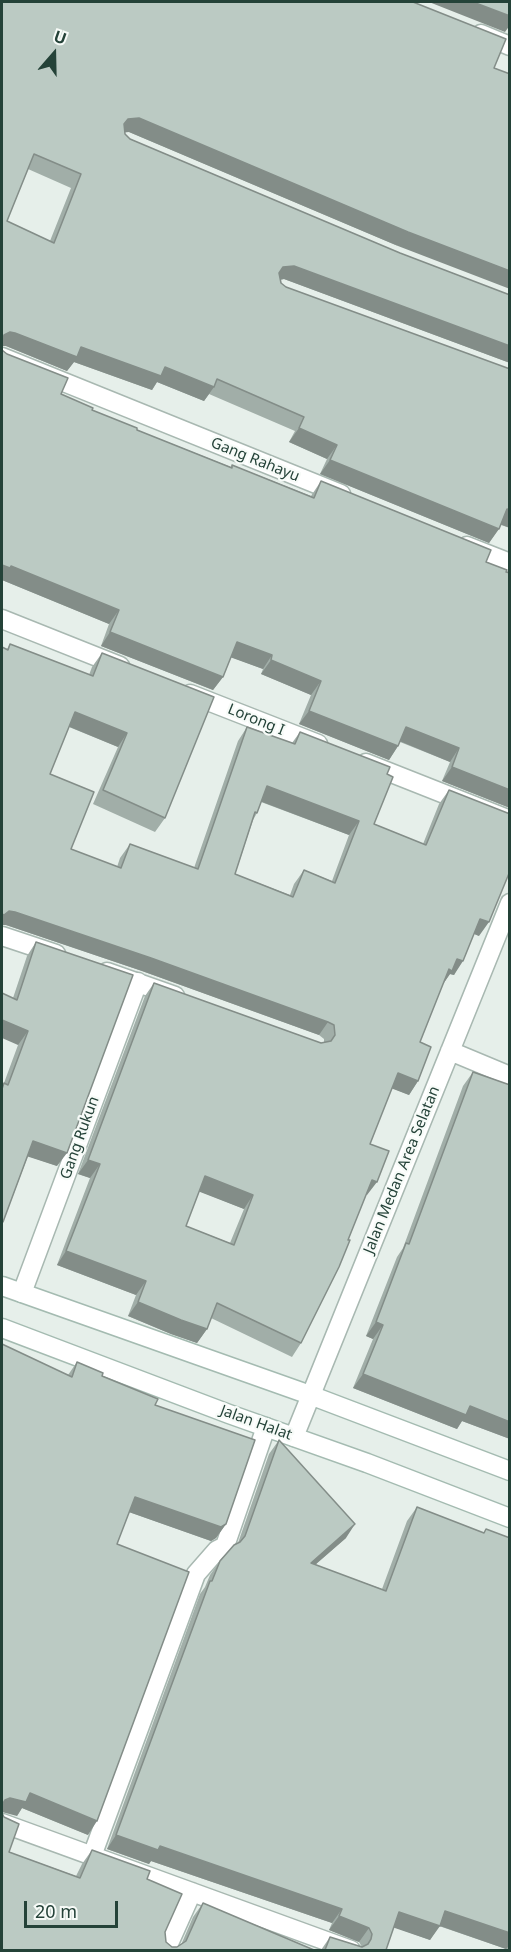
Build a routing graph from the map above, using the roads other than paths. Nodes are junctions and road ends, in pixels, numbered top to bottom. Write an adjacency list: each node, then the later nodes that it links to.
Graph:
1 (466, 28): 2 (street)
2 (510, 46)
3 (2, 357): 4 (street, Gang Rahayu)
4 (355, 500)
5 (454, 540): 6 (street)
6 (510, 563)
7 (2, 619): 8 (street)
8 (134, 672)
9 (178, 689): 10 (street, Lorong I)
10 (333, 750)
11 (355, 759): 12 (street)
12 (510, 820)
13 (510, 903): 19 (street, Jalan Medan Area Selatan)
14 (2, 936): 15 (street)
15 (70, 959)
16 (92, 967): 17 (street)
17 (138, 982): 18 (street); 22 (street, Gang Rukun)
18 (193, 1002)
19 (450, 1051): 20 (street); 24 (street, Jalan Medan Area Selatan)
20 (510, 1076)
21 (2, 1286): 22 (street)
22 (22, 1293): 24 (street)
23 (2, 1328): 25 (street, Jalan Halat)
24 (310, 1395): 26 (street, Jalan Medan Area Selatan); 27 (street)
25 (266, 1427): 26 (street, Jalan Halat); 30 (street)
26 (294, 1437): 28 (street, Jalan Halat)
27 (510, 1471)
28 (510, 1518)
29 (2, 1823): 30 (street)
30 (92, 1856): 31 (street)
31 (192, 1892): 32 (street); 33 (street)
32 (166, 1950)
33 (351, 1950)

